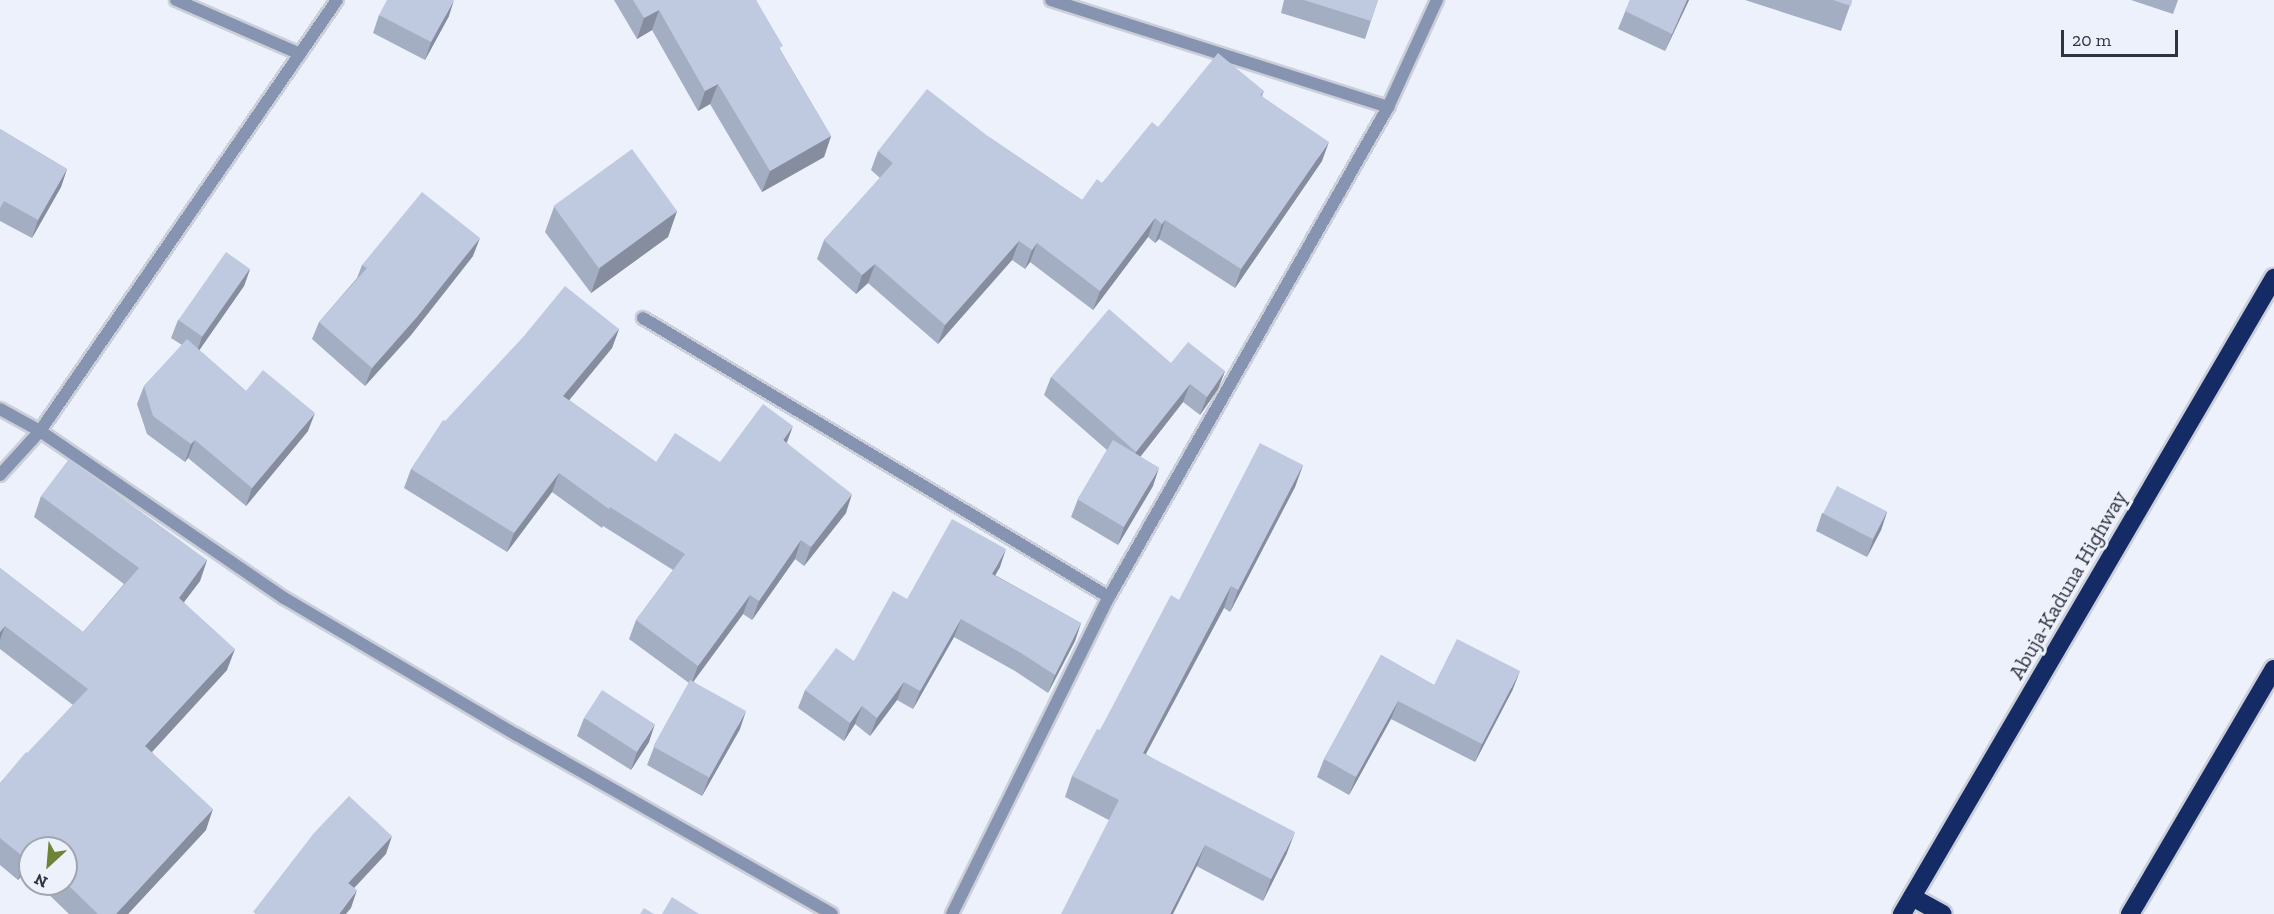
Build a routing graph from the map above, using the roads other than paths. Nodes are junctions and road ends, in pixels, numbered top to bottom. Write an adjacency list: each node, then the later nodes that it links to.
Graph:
1 (176, 0): 5 (street)
2 (337, 0): 5 (street)
3 (1051, 0): 6 (street)
4 (1437, 0): 6 (street)
5 (300, 54): 10 (street)
6 (1388, 107): 12 (street)
7 (2274, 278): 14 (highway, Abuja-Kaduna Highway)
8 (643, 318): 12 (street)
9 (0, 409): 10 (street)
10 (40, 431): 11 (street); 15 (street)
11 (0, 475)
12 (1109, 597): 16 (street)
13 (2274, 669): 19 (highway)
14 (1912, 897): 17 (highway, Abuja-Kaduna Highway); 18 (highway)
15 (832, 914)
16 (952, 914)
17 (1902, 914)
18 (1943, 914)
19 (2130, 914)

